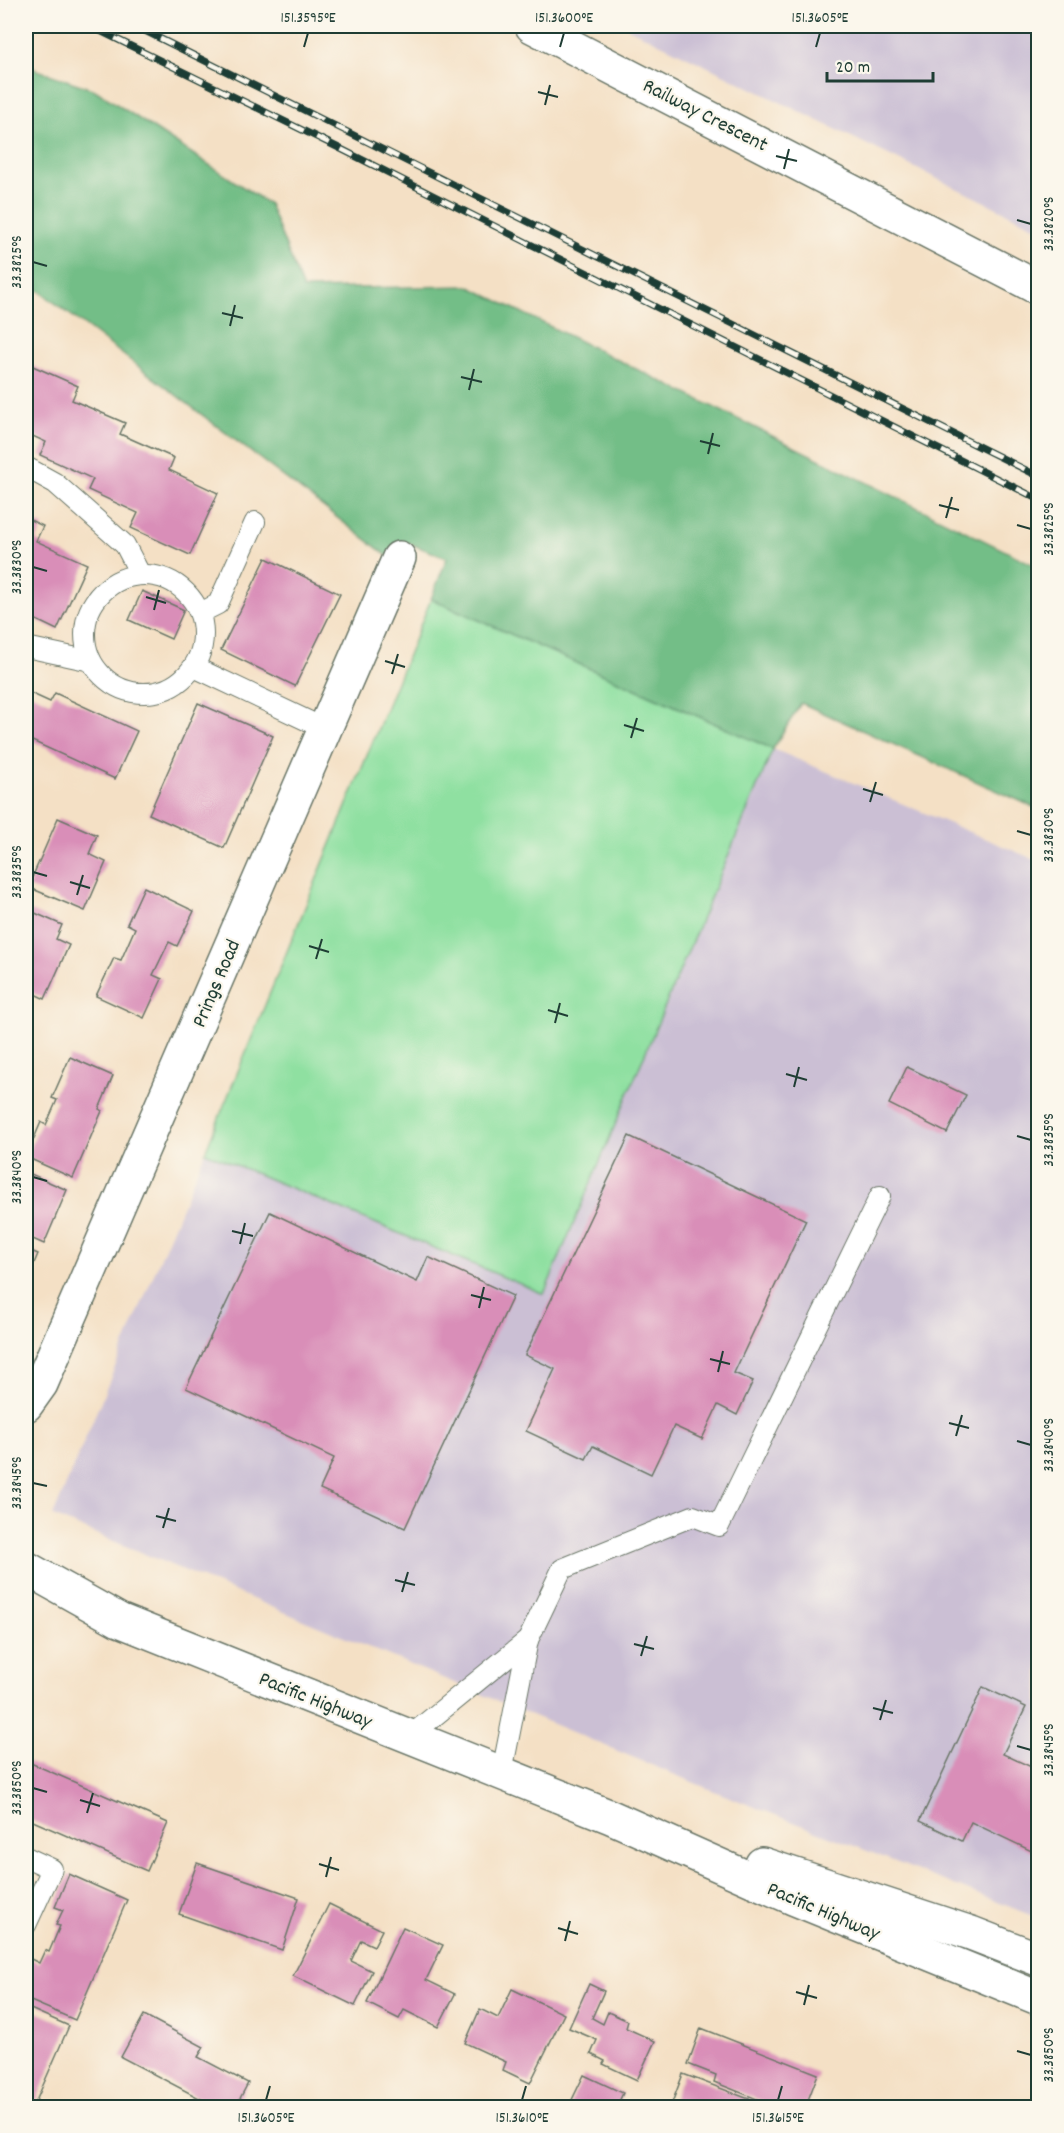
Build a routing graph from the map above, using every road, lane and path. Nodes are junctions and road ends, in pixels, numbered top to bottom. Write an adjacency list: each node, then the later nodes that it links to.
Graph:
1 (532, 26): 2 (main road, Railway Crescent)
2 (1038, 288)
3 (26, 467): 6 (lane)
4 (255, 522): 7 (lane)
5 (399, 558): 11 (main road, Prings Road)
6 (140, 574): 7 (lane); 9 (lane)
7 (200, 613): 10 (lane)
8 (26, 647): 9 (lane)
9 (91, 661): 10 (lane)
10 (194, 667): 11 (lane)
11 (326, 729): 13 (main road, Prings Road)
12 (880, 1196): 15 (lane)
13 (26, 1405)
14 (26, 1568): 16 (main road, Pacific Highway)
15 (528, 1640): 16 (lane); 17 (lane)
16 (410, 1736): 17 (main road, Pacific Highway)
17 (502, 1772): 18 (main road, Pacific Highway)
18 (612, 1817): 21 (main road, Pacific Highway); 22 (main road, Pacific Highway)
19 (26, 1857): 20 (lane)
20 (26, 1925)
21 (1038, 1959)
22 (1038, 1998)

